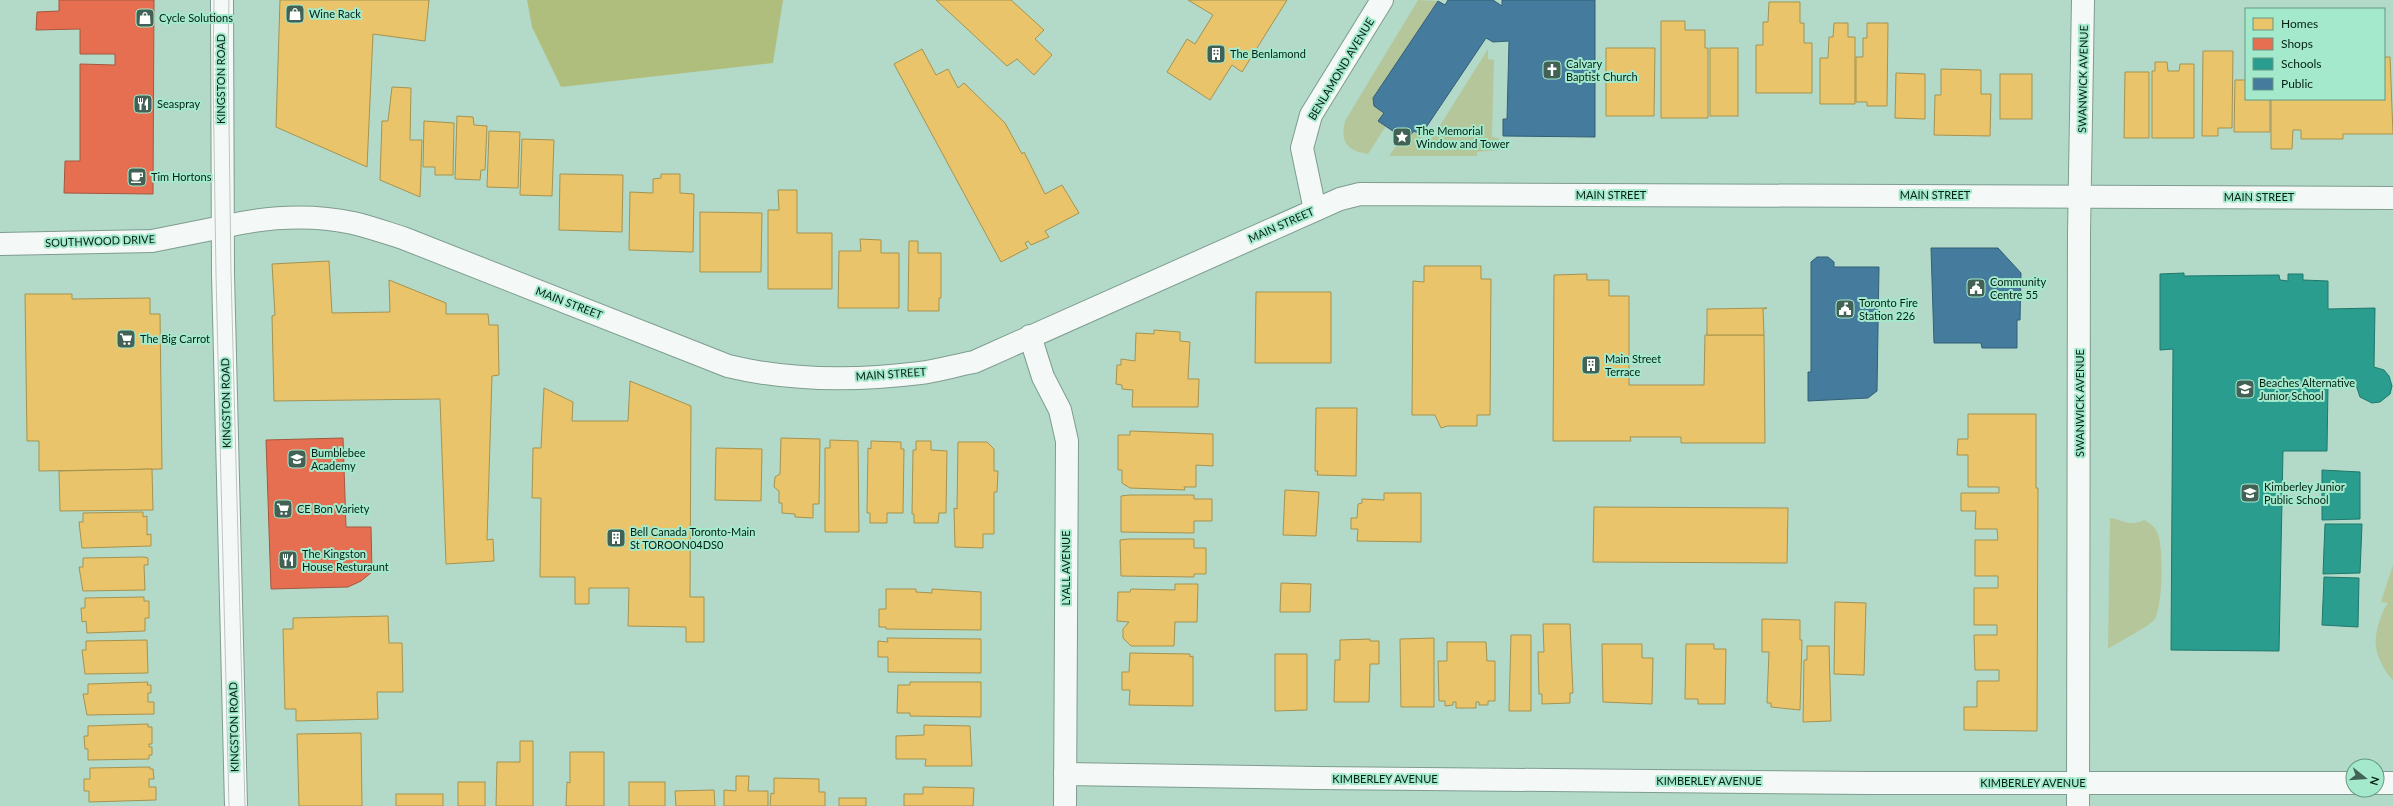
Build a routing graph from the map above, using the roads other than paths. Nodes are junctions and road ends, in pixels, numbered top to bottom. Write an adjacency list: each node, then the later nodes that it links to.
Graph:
1 (222, 0): 7 (street, KINGSTON ROAD)
2 (1382, 0): 6 (street, BENLAMOND AVENUE)
3 (2083, 0): 4 (street, SWANWICK AVENUE)
4 (2081, 196): 5 (street, MAIN STREET); 6 (street, MAIN STREET); 11 (street, SWANWICK AVENUE)
5 (2393, 198)
6 (1315, 210): 9 (street, MAIN STREET)
7 (222, 227): 8 (street, SOUTHWOOD DRIVE); 9 (street, MAIN STREET); 13 (street, KINGSTON ROAD)
8 (0, 244)
9 (1030, 336): 10 (street, LYALL AVENUE)
10 (1065, 774): 11 (street, KIMBERLEY AVENUE); 14 (street, LYALL AVENUE)
11 (2078, 783): 12 (street, KIMBERLEY AVENUE); 15 (street, SWANWICK AVENUE)
12 (2345, 783)
13 (236, 806)
14 (1065, 806)
15 (2078, 806)

